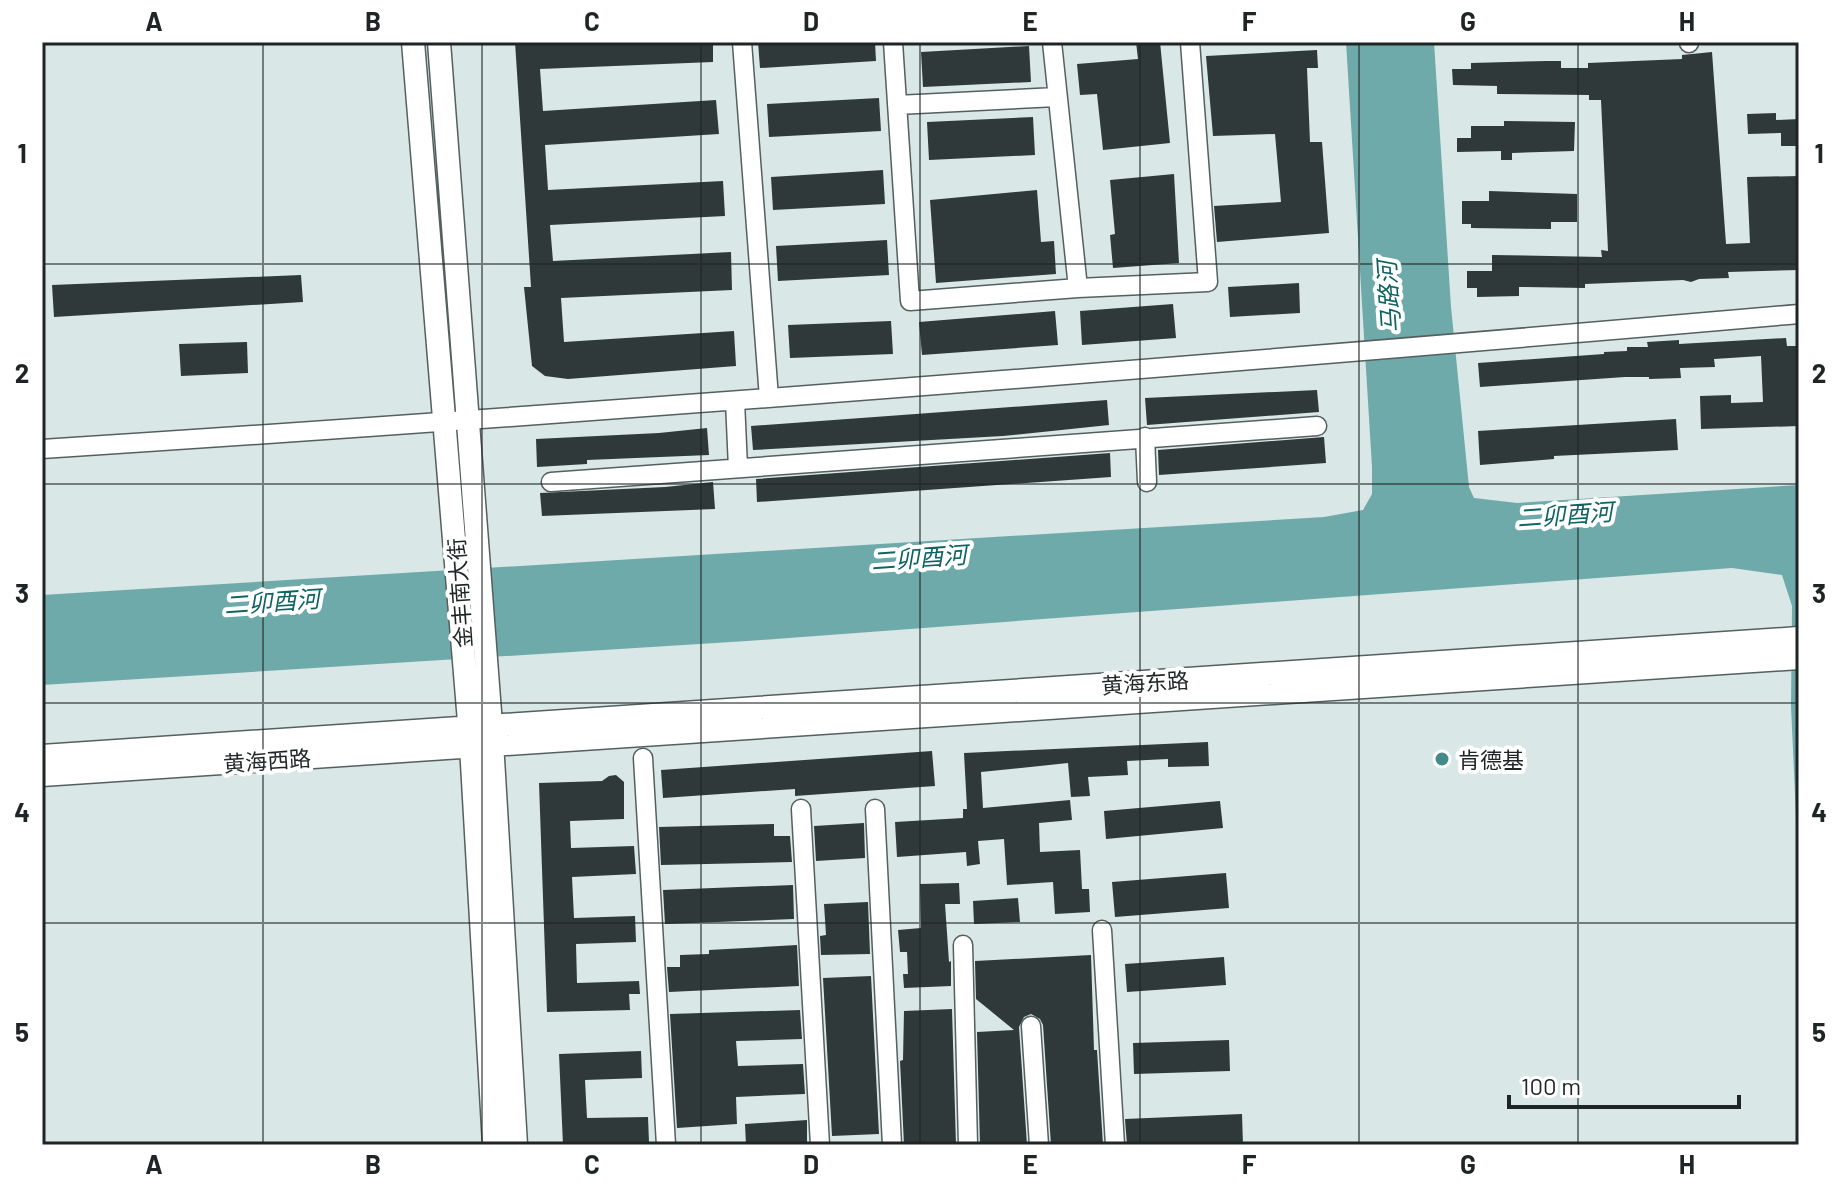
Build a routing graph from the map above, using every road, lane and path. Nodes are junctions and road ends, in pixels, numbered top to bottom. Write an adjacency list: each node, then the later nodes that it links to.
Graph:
1 (413, 42): 13 (main road, 金丰南大街)
2 (439, 42): 13 (main road, 金丰南大街)
3 (742, 42): 11 (street)
4 (893, 42): 8 (street)
5 (1052, 42): 7 (street)
6 (1190, 42): 9 (street)
7 (1057, 97): 8 (street); 9 (street)
8 (897, 105): 9 (street)
9 (1078, 288)
10 (1799, 314): 11 (street)
11 (769, 398): 12 (street)
12 (735, 401): 13 (street); 17 (street)
13 (456, 422): 16 (street); 21 (main road, 金丰南大街)
14 (1317, 426): 15 (street)
15 (1145, 437): 17 (street); 19 (street)
16 (42, 449)
17 (738, 468): 18 (street)
18 (551, 482)
19 (1147, 482)
20 (1792, 648): 21 (main road, 黄海东路)
21 (481, 735): 22 (main road, 黄海西路); 24 (main road, 黄海西路); 30 (main road, 金丰南大街); 31 (main road, 金丰南大街)
22 (42, 756)
23 (643, 758): 32 (street)
24 (42, 775)
25 (801, 809): 33 (street)
26 (875, 809): 34 (street)
27 (1102, 930): 37 (street)
28 (963, 945): 35 (street)
29 (1031, 1026): 36 (street)
30 (494, 1145)
31 (516, 1145)
32 (666, 1145)
33 (820, 1145)
34 (892, 1145)
35 (968, 1145)
36 (1039, 1145)
37 (1115, 1145)

